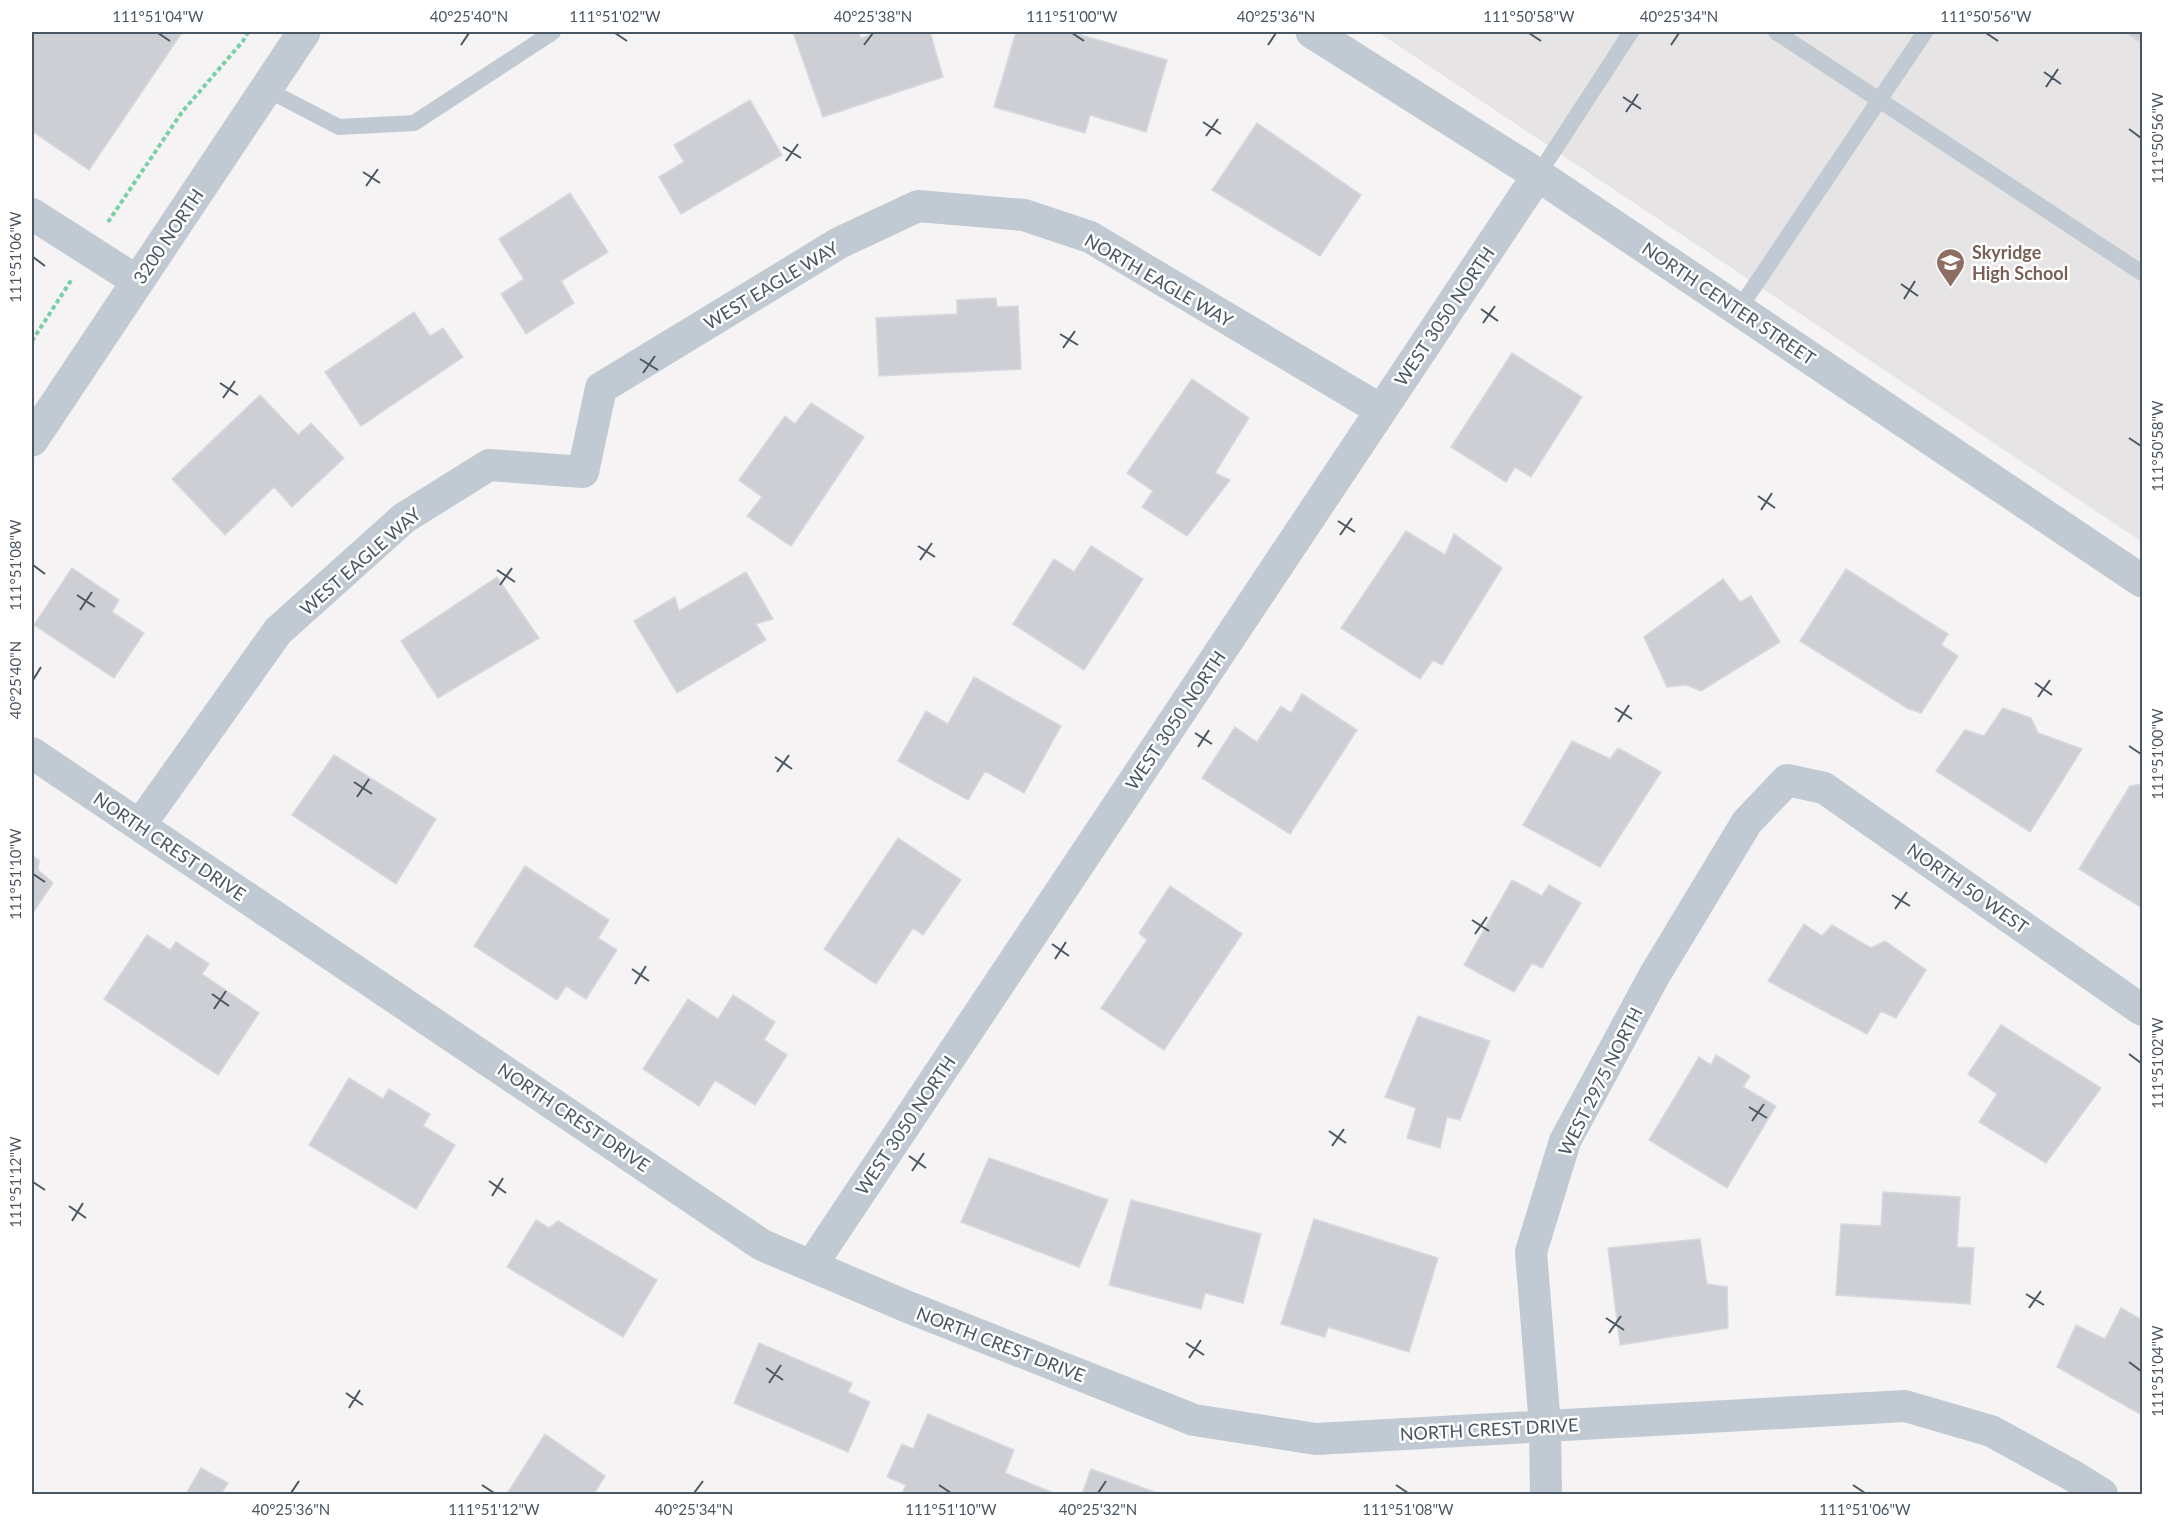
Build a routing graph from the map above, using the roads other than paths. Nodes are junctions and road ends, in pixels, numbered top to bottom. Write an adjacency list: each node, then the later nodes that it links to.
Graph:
1 (304, 32): 7 (street, 3200 NORTH)
2 (554, 32): 7 (lane)
3 (1312, 32): 9 (street, NORTH CENTER STREET)
4 (1631, 32): 9 (lane)
5 (1776, 32): 8 (lane)
6 (1925, 32): 8 (lane)
7 (266, 89): 13 (street, 3200 NORTH)
8 (1880, 100): 12 (lane); 14 (lane)
9 (1538, 174): 14 (street, NORTH CENTER STREET); 15 (street, WEST 3050 NORTH)
10 (918, 206): 15 (street, NORTH EAGLE WAY); 20 (street, WEST EAGLE WAY)
11 (32, 214): 13 (street)
12 (2142, 273)
13 (138, 281): 16 (street, 3200 NORTH)
14 (1739, 309): 17 (street, NORTH CENTER STREET)
15 (1381, 410): 22 (street, WEST 3050 NORTH)
16 (32, 440)
17 (2142, 580)
18 (32, 753): 20 (street, NORTH CREST DRIVE)
19 (1787, 780): 21 (street, NORTH 50 WEST); 23 (street, WEST 2975 NORTH)
20 (140, 825): 22 (street, NORTH CREST DRIVE)
21 (2142, 1010)
22 (811, 1266): 23 (street, NORTH CREST DRIVE)
23 (1545, 1426): 24 (street, WEST 2975 NORTH); 25 (street, NORTH CREST DRIVE)
24 (1546, 1494)
25 (2102, 1494)

